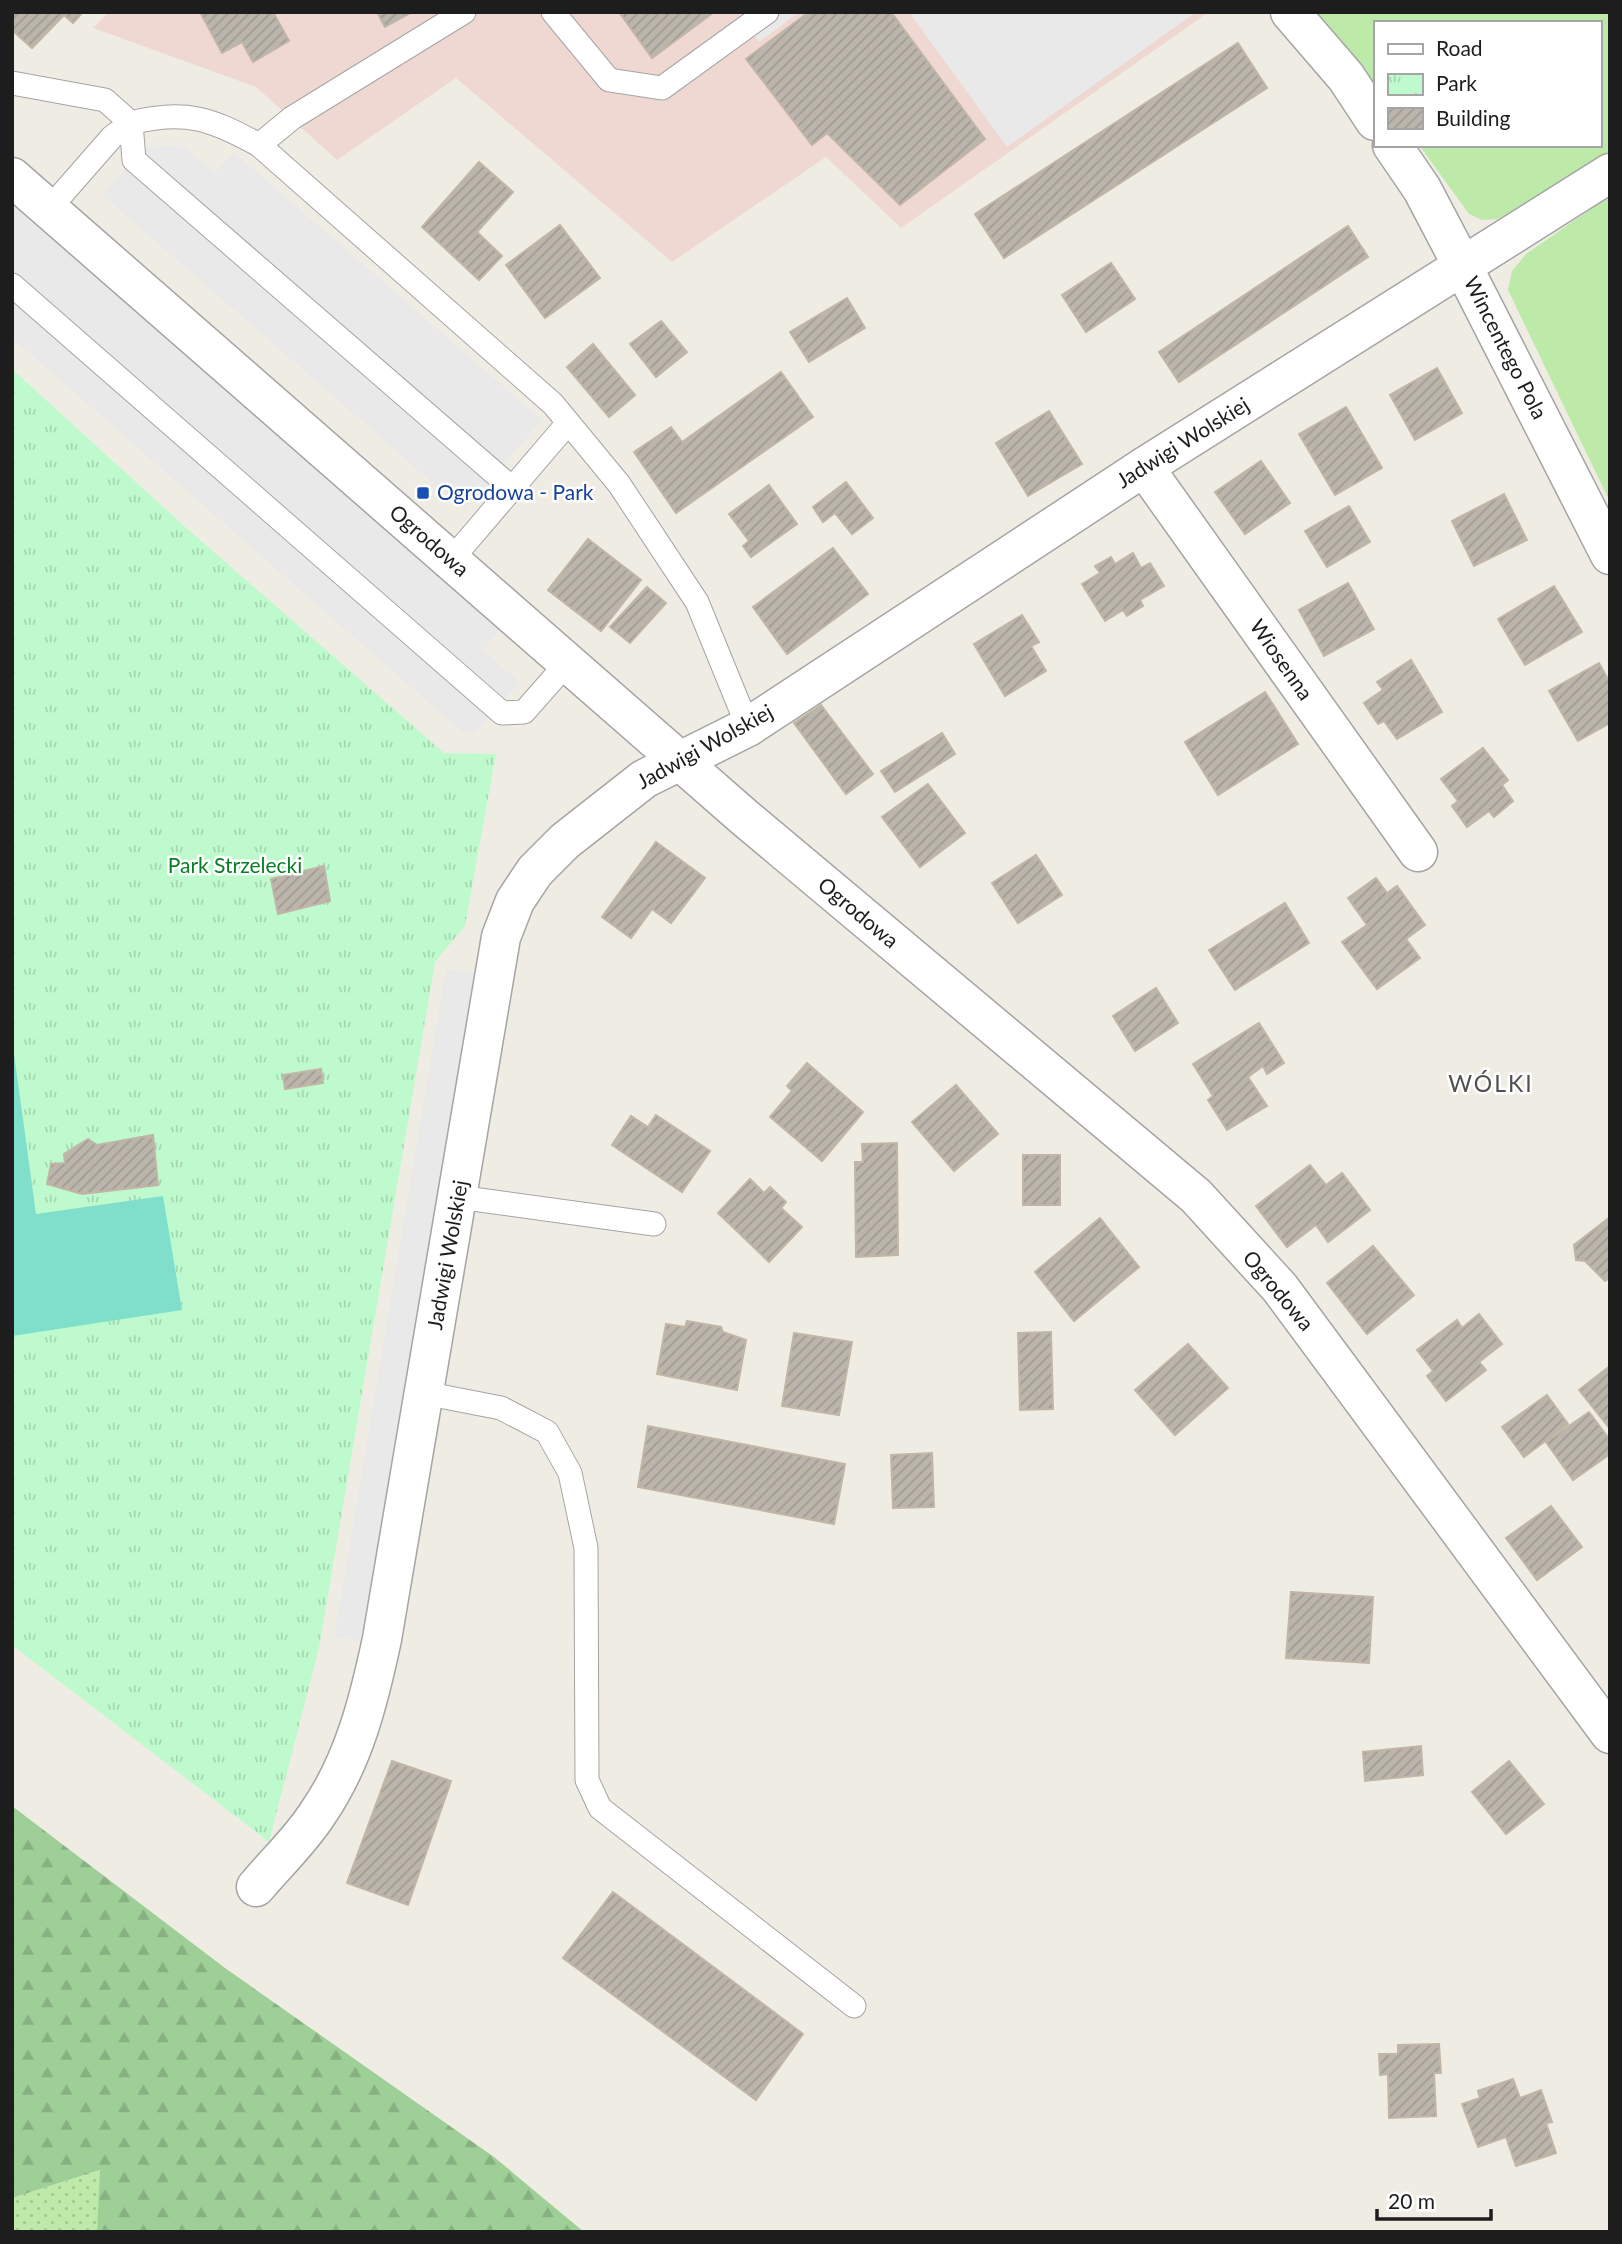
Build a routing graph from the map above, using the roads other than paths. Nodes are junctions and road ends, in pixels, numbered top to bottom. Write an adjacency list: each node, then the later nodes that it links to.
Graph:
1 (464, 12): 8 (lane)
2 (553, 12): 3 (lane)
3 (767, 12)
4 (1290, 12): 6 (street)
5 (12, 83): 7 (lane)
6 (1374, 120)
7 (131, 123): 8 (lane); 12 (lane); 17 (lane)
8 (259, 145): 15 (lane)
9 (1393, 147): 13 (street, Wincentego Pola)
10 (1610, 173): 13 (street, Jadwigi Wolskiej)
11 (12, 177): 12 (street, Ogrodowa)
12 (49, 209): 19 (street, Ogrodowa)
13 (1463, 267): 16 (street, Jadwigi Wolskiej); 18 (street, Wincentego Pola)
14 (12, 285): 20 (lane)
15 (568, 423): 17 (lane); 21 (lane)
16 (1144, 467): 21 (street, Jadwigi Wolskiej); 23 (street, Wiosenna)
17 (513, 489): 19 (lane)
18 (1610, 555)
19 (451, 560): 20 (street, Ogrodowa)
20 (568, 662): 22 (street, Ogrodowa)
21 (748, 727): 22 (street, Jadwigi Wolskiej)
22 (681, 762): 24 (street, Jadwigi Wolskiej); 27 (street, Ogrodowa)
23 (1418, 852)
24 (458, 1197): 25 (lane); 26 (street, Jadwigi Wolskiej)
25 (654, 1224)
26 (425, 1393): 28 (street, Jadwigi Wolskiej); 29 (lane)
27 (1610, 1734)
28 (256, 1887)
29 (854, 2006)

